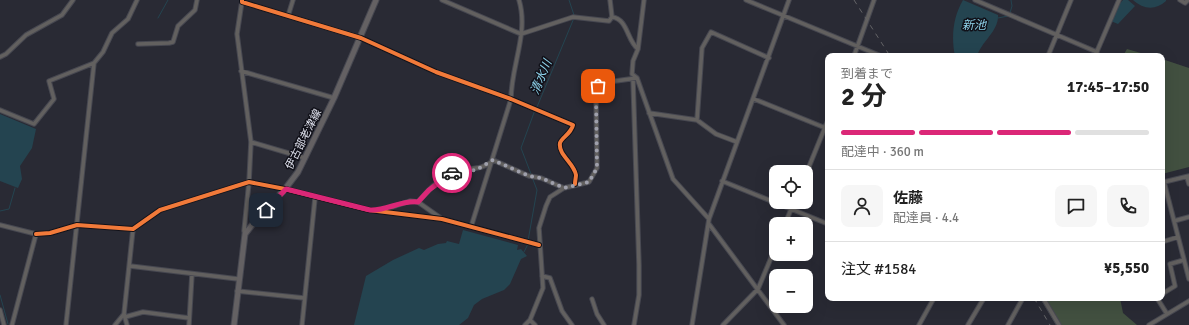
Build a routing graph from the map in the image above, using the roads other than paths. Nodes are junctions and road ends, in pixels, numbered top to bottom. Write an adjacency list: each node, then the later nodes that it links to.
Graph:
1 (73, 0): 32 (street)
2 (137, 0): 34 (street)
3 (197, 0): 25 (street)
4 (293, 0): 19 (street)
5 (376, 0): 24 (main road, 伊古部老津線)
6 (442, 0): 22 (street)
7 (520, 0): 22 (street)
8 (610, 0): 21 (street)
9 (644, 0): 27 (street)
10 (746, 0): 20 (street)
11 (789, 0): 20 (street)
12 (874, 0): 26 (street)
13 (975, 0): 23 (street)
14 (1071, 0): 23 (street)
15 (1119, 0): 28 (street)
16 (1180, 0): 17 (street)
17 (1188, 0)
18 (242, 1): 19 (street); 35 (street)
19 (288, 16): 24 (street)
20 (785, 16): 26 (street); 33 (street)
21 (612, 17): 22 (street); 27 (street)
22 (521, 34): 38 (street)
23 (1056, 35): 28 (street); 31 (street)
24 (361, 38): 37 (main road, 伊古部老津線); 38 (street)
25 (138, 44)
26 (858, 47): 29 (street); 30 (street)
27 (638, 49): 36 (street)
28 (1097, 52)
29 (855, 53)
30 (873, 53)
31 (1049, 53)
32 (0, 56)
33 (769, 58): 39 (street); 42 (street)
34 (94, 63): 40 (street); 72 (street)
35 (241, 71): 37 (street); 45 (street)
36 (635, 78): 41 (street); 54 (street); 116 (street)
37 (334, 98): 47 (main road, 伊古部老津線)
38 (511, 99): 48 (street); 54 (street)
39 (754, 99): 43 (street); 46 (street)
40 (0, 110)
41 (649, 113): 42 (street); 66 (street)
42 (698, 120): 46 (street)
43 (825, 129)
44 (825, 131): 49 (street)
45 (251, 142): 47 (street); 52 (street)
46 (737, 142): 51 (street)
47 (305, 158): 57 (main road, 伊古部老津線)
48 (493, 160): 56 (street); 61 (street); 73 (street)
49 (810, 165)
50 (1188, 176): 53 (street); 55 (street)
51 (722, 181): 60 (street); 66 (street)
52 (249, 182): 57 (street); 74 (street); 76 (street)
53 (1165, 182)
54 (575, 184): 56 (street)
55 (1189, 184)
56 (564, 188): 79 (street)
57 (286, 189): 59 (street); 76 (main road, 伊古部老津線)
58 (1165, 190): 68 (street)
59 (315, 198): 63 (street); 90 (street)
60 (769, 200)
61 (418, 202): 63 (street); 67 (street)
62 (792, 209): 64 (street); 69 (street)
63 (380, 211): 67 (street)
64 (788, 217)
65 (1189, 217): 68 (street)
66 (709, 218): 70 (street)
67 (442, 220): 73 (street)
68 (1174, 221): 77 (street)
69 (825, 223)
70 (709, 224): 87 (street); 117 (street)
71 (0, 225): 75 (street)
72 (77, 225): 74 (street); 75 (street); 106 (street)
73 (471, 227): 79 (street)
74 (133, 229): 82 (street)
75 (36, 234): 105 (street)
76 (245, 234): 85 (main road, 伊古部老津線)
77 (1178, 237): 78 (street); 80 (street)
78 (1165, 241)
79 (539, 245): 84 (street)
80 (1184, 260): 86 (street); 89 (street)
81 (770, 261): 87 (street)
82 (130, 266): 83 (street); 100 (street)
83 (192, 274): 85 (street); 101 (street)
84 (542, 276): 102 (street); 114 (street)
85 (238, 279): 88 (main road, 伊古部老津線)
86 (1189, 279)
87 (758, 289): 118 (street); 119 (street)
88 (237, 291): 90 (street); 110 (main road, 伊古部老津線)
89 (1165, 292)
90 (304, 298): 111 (street)
91 (592, 299): 115 (street)
92 (932, 301): 120 (street)
93 (982, 301): 121 (street)
94 (1021, 301): 122 (street)
95 (1045, 301): 123 (street)
96 (1159, 301): 99 (street)
97 (1189, 301): 99 (street)
98 (0, 310): 104 (street)
99 (1167, 314): 103 (street)
100 (125, 315): 101 (street); 107 (street); 108 (street)
101 (189, 318): 109 (street)
102 (530, 320): 112 (street); 113 (street)
103 (1155, 321): 124 (street); 125 (street)
104 (4, 325)
105 (12, 325)
106 (66, 325)
107 (115, 325)
108 (127, 325)
109 (189, 325)
110 (234, 325)
111 (302, 325)
112 (525, 325)
113 (535, 325)
114 (572, 325)
115 (604, 325)
116 (634, 325)
117 (692, 325)
118 (723, 325)
119 (784, 325)
120 (919, 325)
121 (968, 325)
122 (1008, 325)
123 (1059, 325)
124 (1149, 325)
125 (1158, 325)

